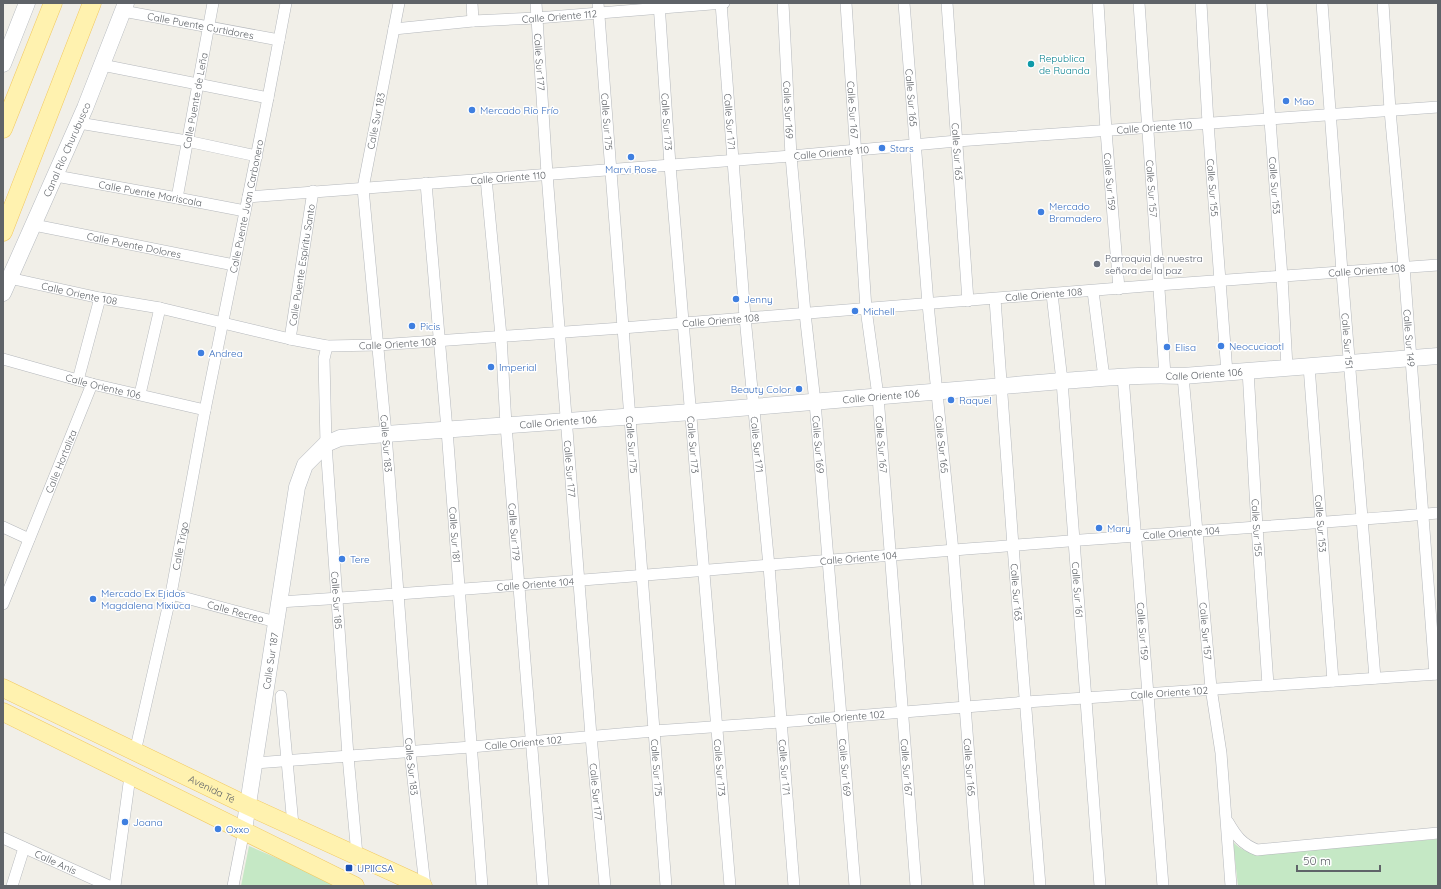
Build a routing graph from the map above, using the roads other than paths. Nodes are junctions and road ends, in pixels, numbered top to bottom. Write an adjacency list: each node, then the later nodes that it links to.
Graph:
1 (26, 3): 29 (street)
2 (52, 3): 40 (main road)
3 (92, 3): 61 (main road)
4 (213, 3): 26 (street, Calle Puente de Leña)
5 (286, 3): 28 (street, Calle Puente Juan Carbonero)
6 (399, 3): 27 (street, Calle Sur 183)
7 (472, 3): 25 (street)
8 (536, 3): 24 (street, Calle Sur 177)
9 (721, 3): 10 (street, Calle Oriente 112); 21 (street, Calle Oriente 112); 48 (street, Calle Sur 171)
10 (724, 3)
11 (783, 3): 47 (street, Calle Sur 169)
12 (846, 3): 45 (street, Calle Sur 167)
13 (904, 3): 44 (street, Calle Sur 165)
14 (947, 3): 43 (street, Calle Sur 163)
15 (1098, 3): 41 (street, Calle Sur 159)
16 (1139, 3): 39 (street, Calle Sur 157)
17 (1201, 3): 38 (street, Calle Sur 155)
18 (1261, 3): 36 (street, Calle Sur 153)
19 (1322, 3): 35 (street, Calle Sur 151)
20 (1383, 3): 34 (street, Calle Sur 149)
21 (659, 6): 23 (street, Calle Oriente 112); 49 (street, Calle Sur 173)
22 (124, 7): 26 (street, Calle Puente Curtidores); 30 (street, Canal Río Churubusco)
23 (598, 8): 24 (street, Calle Oriente 112); 50 (street, Calle Sur 175)
24 (537, 18): 25 (street, Calle Oriente 112); 51 (street, Calle Sur 177)
25 (473, 21): 27 (street, Calle Oriente 112)
26 (208, 27): 28 (street, Calle Puente Curtidores); 31 (street, Calle Puente de Leña)
27 (394, 29): 55 (street, Calle Sur 183)
28 (279, 40): 32 (street, Calle Puente Juan Carbonero)
29 (3, 64)
30 (102, 65): 31 (street); 37 (street, Canal Río Churubusco)
31 (198, 84): 32 (street); 42 (street, Calle Puente de Leña)
32 (268, 98): 46 (street, Calle Puente Juan Carbonero)
33 (1438, 107): 34 (street, Calle Oriente 110)
34 (1390, 110): 35 (street, Calle Oriente 110); 64 (street, Calle Sur 149)
35 (1330, 115): 36 (street, Calle Oriente 110); 65 (street, Calle Sur 151)
36 (1269, 119): 38 (street, Calle Oriente 110); 66 (street, Calle Sur 153)
37 (79, 123): 42 (street); 52 (street, Canal Río Churubusco)
38 (1208, 123): 39 (street, Calle Oriente 110); 68 (street, Calle Sur 155)
39 (1148, 128): 41 (street, Calle Oriente 110); 69 (street, Calle Sur 157)
40 (3, 129)
41 (1106, 131): 43 (street, Calle Oriente 110); 70 (street, Calle Sur 159)
42 (187, 141): 46 (street); 58 (street, Calle Puente de Leña)
43 (957, 141): 44 (street, Calle Oriente 110); 76 (street, Calle Sur 163)
44 (915, 145): 45 (street, Calle Oriente 110); 77 (street, Calle Sur 165)
45 (855, 150): 47 (street, Calle Oriente 110); 79 (street, Calle Sur 167)
46 (256, 156): 57 (street, Calle Puente Juan Carbonero)
47 (791, 156): 48 (street, Calle Oriente 110); 80 (street, Calle Sur 169)
48 (732, 161): 49 (street, Calle Oriente 110); 81 (street, Calle Sur 171)
49 (670, 165): 50 (street, Calle Oriente 110); 82 (street, Calle Sur 173)
50 (610, 170): 51 (street, Calle Oriente 110); 84 (street, Calle Sur 175)
51 (548, 174): 53 (street, Calle Oriente 110); 85 (street, Calle Sur 177)
52 (56, 176): 58 (street, Calle Puente Mariscala); 60 (street, Canal Río Churubusco)
53 (486, 178): 54 (street, Calle Oriente 110); 86 (street, Calle Sur 179)
54 (426, 183): 55 (street, Calle Oriente 110); 88 (street, Calle Sur 181)
55 (363, 188): 56 (street, Calle Oriente 110); 89 (street, Calle Sur 183)
56 (313, 192): 57 (street, Calle Oriente 110); 87 (street, Calle Puente Espíritu Santo)
57 (248, 197): 59 (street, Calle Puente Juan Carbonero)
58 (177, 198): 59 (street, Calle Puente Mariscala)
59 (245, 211): 62 (street, Calle Puente Juan Carbonero)
60 (34, 225): 62 (street, Calle Puente Dolores); 67 (street, Canal Río Churubusco)
61 (3, 232)
62 (234, 265): 83 (street, Calle Puente Juan Carbonero)
63 (1438, 265): 64 (street, Calle Oriente 108)
64 (1404, 267): 65 (street, Calle Oriente 108); 92 (street, Calle Sur 149)
65 (1342, 272): 66 (street, Calle Oriente 108); 94 (street, Calle Sur 151)
66 (1282, 276): 68 (street, Calle Oriente 108); 96 (street, Calle Sur 153)
67 (9, 278): 72 (street, Canal Río Churubusco); 74 (street, Calle Oriente 108)
68 (1219, 282): 69 (street, Calle Oriente 108); 98 (street, Calle Sur 155)
69 (1158, 285): 70 (street, Calle Oriente 108); 99 (street, Calle Sur 157)
70 (1119, 289): 71 (street, Calle Oriente 108)
71 (1093, 291): 73 (street, Calle Oriente 108); 102 (street)
72 (3, 293)
73 (1052, 294): 75 (street, Calle Oriente 108); 104 (street, Calle Sur 161)
74 (100, 298): 78 (street, Calle Oriente 108); 103 (street)
75 (995, 299): 76 (street, Calle Oriente 108); 106 (street, Calle Sur 163)
76 (968, 301): 77 (street, Calle Oriente 108)
77 (928, 304): 79 (street, Calle Oriente 108); 107 (street, Calle Sur 165)
78 (160, 308): 83 (street, Calle Oriente 108); 108 (street)
79 (866, 309): 80 (street, Calle Oriente 108); 109 (street, Calle Sur 167)
80 (805, 313): 81 (street, Calle Oriente 108); 110 (street, Calle Sur 169)
81 (745, 317): 82 (street, Calle Oriente 108); 111 (street, Calle Sur 171)
82 (684, 322): 84 (street, Calle Oriente 108); 113 (street, Calle Sur 173)
83 (223, 323): 87 (street, Calle Oriente 108); 112 (street, Calle Puente Juan Carbonero)
84 (622, 328): 85 (street, Calle Oriente 108); 114 (street, Calle Sur 175)
85 (560, 332): 86 (street, Calle Oriente 108); 115 (street, Calle Sur 177)
86 (501, 336): 88 (street, Calle Oriente 108); 116 (street, Calle Sur 179)
87 (290, 339): 90 (street, Calle Oriente 108)
88 (439, 341): 89 (street, Calle Oriente 108); 117 (street, Calle Sur 181)
89 (378, 345): 90 (street, Calle Oriente 108); 118 (street, Calle Sur 183)
90 (327, 346): 119 (street, Calle Sur 185)
91 (1438, 356): 92 (street, Calle Oriente 106)
92 (1411, 358): 94 (street, Calle Oriente 106); 121 (street, Calle Sur 149)
93 (3, 359): 103 (street, Calle Oriente 106)
94 (1349, 363): 95 (street, Calle Oriente 106); 122 (street, Calle Sur 151)
95 (1308, 366): 96 (street, Calle Oriente 106); 123 (street, Calle Sur 153)
96 (1287, 367): 97 (street, Calle Oriente 106)
97 (1248, 370): 98 (street, Calle Oriente 106); 125 (street, Calle Sur 155)
98 (1226, 373): 101 (street, Calle Oriente 106)
99 (1165, 375): 100 (street, Calle Oriente 106); 101 (street, Calle Oriente 106)
100 (1123, 376): 102 (street, Calle Oriente 106); 127 (street, Calle Sur 159)
101 (1183, 376): 126 (street, Calle Sur 157)
102 (1104, 378): 104 (street, Calle Oriente 106)
103 (78, 380): 105 (street, Calle Oriente 106)
104 (1062, 381): 106 (street, Calle Oriente 106); 129 (street, Calle Sur 161)
105 (92, 384): 108 (street, Calle Oriente 106); 128 (street, Calle Hortaliza)
106 (1001, 386): 107 (street, Calle Oriente 106); 130 (street, Calle Sur 163)
107 (937, 392): 109 (street, Calle Oriente 106); 131 (street, Calle Sur 165)
108 (140, 394): 112 (street, Calle Oriente 106)
109 (878, 396): 110 (street, Calle Oriente 106); 132 (street, Calle Sur 167)
110 (815, 402): 111 (street, Calle Oriente 106); 133 (street, Calle Sur 169)
111 (755, 406): 113 (street, Calle Oriente 106); 134 (street, Calle Sur 171)
112 (205, 410): 140 (street, Calle Trigo)
113 (692, 412): 114 (street, Calle Oriente 106); 135 (street, Calle Sur 173)
114 (629, 416): 115 (street, Calle Oriente 106); 136 (street, Calle Sur 175)
115 (566, 420): 116 (street, Calle Oriente 106); 137 (street, Calle Sur 177)
116 (506, 425): 117 (street, Calle Oriente 106); 138 (street, Calle Sur 179)
117 (447, 430): 118 (street, Calle Oriente 106); 139 (street, Calle Sur 181)
118 (386, 434): 119 (street, Calle Oriente 106); 141 (street, Calle Sur 183)
119 (326, 444): 142 (street, Calle Sur 185); 143 (street, Calle Sur 187)
120 (1438, 513): 121 (street, Calle Oriente 104)
121 (1423, 514): 122 (street, Calle Oriente 104); 146 (street, Calle Sur 149)
122 (1362, 520): 123 (street, Calle Oriente 104); 147 (street, Calle Sur 151)
123 (1321, 522): 125 (street, Calle Oriente 104); 148 (street, Calle Sur 153)
124 (3, 527): 128 (street)
125 (1257, 527): 126 (street, Calle Oriente 104); 149 (street, Calle Sur 155)
126 (1197, 532): 127 (street, Calle Oriente 104); 151 (street, Calle Sur 157)
127 (1135, 536): 129 (street, Calle Oriente 104); 152 (street, Calle Sur 159)
128 (29, 539): 144 (street, Calle Hortaliza)
129 (1074, 541): 130 (street, Calle Oriente 104); 154 (street, Calle Sur 161)
130 (1013, 546): 131 (street, Calle Oriente 104); 155 (street, Calle Sur 163)
131 (953, 551): 132 (street, Calle Oriente 104); 156 (street, Calle Sur 165)
132 (890, 556): 133 (street, Calle Oriente 104); 158 (street, Calle Sur 167)
133 (829, 561): 134 (street, Calle Oriente 104); 159 (street, Calle Sur 169)
134 (769, 566): 135 (street, Calle Oriente 104); 160 (street, Calle Sur 171)
135 (704, 570): 136 (street, Calle Oriente 104); 161 (street, Calle Sur 173)
136 (642, 576): 137 (street, Calle Oriente 104); 162 (street, Calle Sur 175)
137 (580, 580): 138 (street, Calle Oriente 104); 163 (street, Calle Sur 177)
138 (519, 585): 139 (street, Calle Oriente 104); 164 (street, Calle Sur 179)
139 (459, 589): 141 (street, Calle Oriente 104); 165 (street, Calle Sur 181)
140 (171, 594): 145 (street, Calle Recreo); 166 (street, Calle Trigo)
141 (398, 595): 142 (street, Calle Oriente 104); 167 (street, Calle Sur 183)
142 (337, 599): 143 (street, Calle Oriente 104); 168 (street, Calle Sur 185)
143 (279, 602): 145 (street, Calle Sur 187)
144 (3, 604)
145 (276, 622): 170 (street, Calle Sur 187)
146 (1436, 674): 147 (street, Calle Oriente 102)
147 (1375, 678): 148 (street, Calle Oriente 102)
148 (1333, 681): 149 (street, Calle Oriente 102)
149 (1268, 686): 151 (street, Calle Oriente 102)
150 (3, 688): 166 (main road, Avenida Té)
151 (1211, 688): 152 (street, Calle Oriente 102); 173 (street, Calle Sur 157)
152 (1147, 693): 154 (street, Calle Oriente 102); 197 (street, Calle Sur 159)
153 (281, 696): 169 (street, Calle Sur 187)
154 (1086, 698): 155 (street, Calle Oriente 102); 196 (street, Calle Sur 161)
155 (1026, 702): 156 (street, Calle Oriente 102); 195 (street, Calle Sur 163)
156 (966, 707): 158 (street, Calle Oriente 102); 194 (street, Calle Sur 165)
157 (3, 712): 171 (main road)
158 (903, 712): 159 (street, Calle Oriente 102); 193 (street, Calle Sur 167)
159 (840, 717): 160 (street, Calle Oriente 102); 192 (street, Calle Sur 169)
160 (781, 722): 161 (street, Calle Oriente 102); 191 (street, Calle Sur 171)
161 (717, 726): 162 (street, Calle Oriente 102); 190 (street, Calle Sur 173)
162 (654, 731): 163 (street, Calle Oriente 102); 189 (street, Calle Sur 175)
163 (591, 736): 164 (street, Calle Oriente 102); 188 (street, Calle Sur 177)
164 (532, 742): 165 (street, Calle Oriente 102); 187 (street, Calle Sur 179)
165 (471, 748): 167 (street, Calle Oriente 102); 186 (street, Calle Sur 181)
166 (135, 752): 172 (main road, Avenida Té)
167 (410, 752): 168 (street, Calle Oriente 102); 185 (street, Calle Sur 183)
168 (348, 756): 169 (street, Calle Oriente 102); 179 (street, Calle Sur 185)
169 (286, 761): 170 (street, Calle Oriente 102); 174 (street, Calle Sur 187)
170 (255, 763): 172 (street, Calle Sur 187)
171 (130, 776): 175 (main road); 182 (street)
172 (248, 806): 174 (main road, Avenida Té); 175 (street, Calle Sur 187)
173 (1227, 820): 176 (street); 198 (street, Calle Sur 157)
174 (293, 825): 179 (main road, Avenida Té)
175 (244, 830): 183 (street, Calle Sur 187); 184 (main road)
176 (1438, 833)
177 (3, 838): 178 (street, Calle Anís)
178 (24, 848): 180 (street); 181 (street, Calle Anís)
179 (357, 855): 185 (main road, Avenida Té)
180 (12, 886)
181 (110, 886)
182 (115, 886)
183 (233, 886)
184 (355, 886)
185 (424, 886)
186 (482, 886)
187 (543, 886)
188 (605, 886)
189 (666, 886)
190 (730, 886)
191 (794, 886)
192 (855, 886)
193 (916, 886)
194 (979, 886)
195 (1040, 886)
196 (1100, 886)
197 (1163, 886)
198 (1231, 886)

